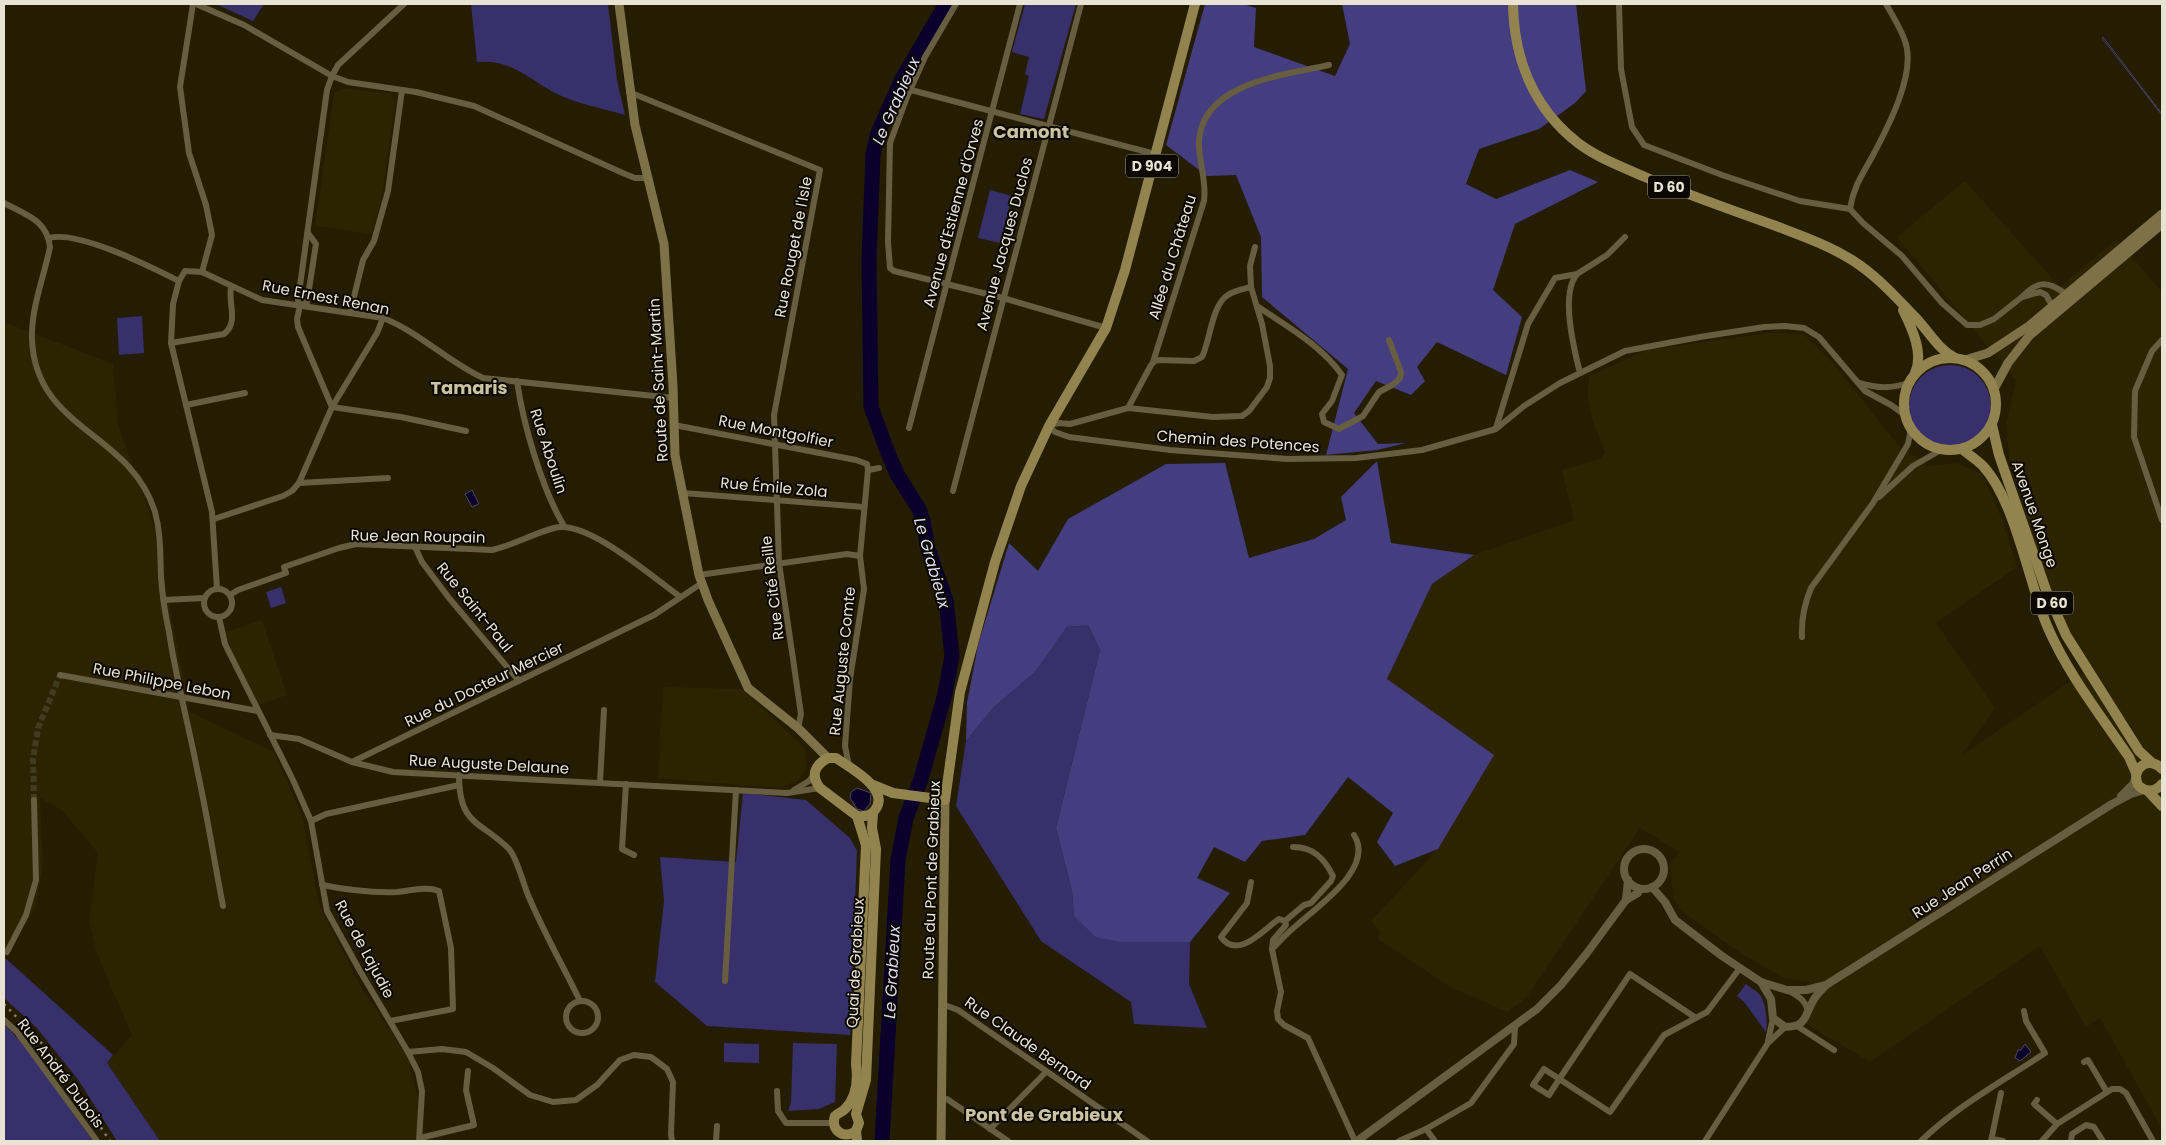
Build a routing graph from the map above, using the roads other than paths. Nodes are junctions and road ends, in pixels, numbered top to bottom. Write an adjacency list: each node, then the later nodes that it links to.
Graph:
1 (193, 4): 28 (street)
2 (196, 4): 13 (street)
3 (404, 4): 13 (street)
4 (619, 4): 16 (main road, Route de Saint-Martin)
5 (956, 4): 15 (street)
6 (1020, 4): 17 (street, Avenue d'Estienne d'Orves)
7 (1081, 4): 18 (street, Avenue Jacques Duclos)
8 (1196, 4): 19 (main road, D 904)
9 (1513, 4): 37 (main road, D 60)
10 (1619, 4): 22 (street)
11 (1886, 4): 22 (street)
12 (1329, 65): 48 (street, Allée du Château)
13 (332, 76): 14 (street); 38 (street)
14 (402, 90): 20 (street); 41 (street)
15 (911, 90): 17 (street); 31 (street)
16 (630, 92): 20 (main road, Route de Saint-Martin); 68 (street, Rue Rouget de l'Isle)
17 (993, 111): 18 (street); 31 (street, Avenue d'Estienne d'Orves)
18 (1048, 126): 19 (street); 36 (street, Avenue Jacques Duclos)
19 (1155, 154): 43 (main road, D 904)
20 (647, 178): 56 (main road, Route de Saint-Martin)
21 (4, 203): 26 (street)
22 (1850, 209): 35 (street)
23 (2162, 214): 34 (main road)
24 (2162, 224): 40 (main road)
25 (1625, 237): 29 (street)
26 (49, 238): 30 (street); 91 (street)
27 (1255, 247): 33 (street)
28 (202, 272): 30 (street); 32 (street, Rue Ernest Renan)
29 (1577, 274): 49 (street); 65 (street)
30 (179, 281): 46 (street)
31 (948, 284): 36 (street); 64 (street, Avenue d'Estienne d'Orves)
32 (231, 287): 38 (street, Rue Ernest Renan); 46 (street)
33 (1251, 287): 39 (street); 48 (street)
34 (2066, 294): 35 (street); 40 (main road)
35 (2022, 297): 40 (street)
36 (1003, 298): 43 (street); 75 (street, Avenue Jacques Duclos)
37 (1899, 302): 47 (main road, D 60); 50 (main road, D 60)
38 (300, 306): 41 (street, Rue Ernest Renan); 58 (street)
39 (1257, 306): 44 (street); 59 (street)
40 (2054, 309): 47 (main road); 54 (main road)
41 (350, 312): 42 (street, Rue Ernest Renan)
42 (383, 318): 51 (street, Rue Ernest Renan); 58 (street)
43 (1106, 328): 63 (main road, D 904)
44 (1389, 340)
45 (2162, 340): 81 (street)
46 (171, 343): 57 (street)
47 (1960, 359): 50 (main road); 54 (main road)
48 (1153, 362): 59 (street, Allée du Château)
49 (1580, 373): 52 (street, Chemin des Potences); 65 (street, Chemin des Potences)
50 (1915, 373): 53 (main road)
51 (517, 381): 56 (street, Rue Ernest Renan); 82 (street, Rue Aboulin)
52 (1858, 383): 53 (street); 60 (street, Chemin des Potences)
53 (1908, 383): 60 (main road)
54 (1994, 389): 62 (main road)
55 (246, 393): 57 (street)
56 (673, 398): 61 (main road, Route de Saint-Martin)
57 (186, 405): 80 (street)
58 (332, 407): 67 (street); 74 (street)
59 (1128, 408): 63 (street)
60 (1905, 415): 66 (main road)
61 (674, 424): 68 (street, Rue Montgolfier); 76 (main road, Route de Saint-Martin)
62 (1992, 425): 69 (main road); 103 (main road, Avenue Monge / D 60)
63 (1049, 426): 65 (street, Chemin des Potences); 119 (main road, Route du Pont de Grabieux / D 904)
64 (910, 428)
65 (1496, 429)
66 (1911, 429): 70 (main road); 78 (street)
67 (466, 431)
68 (773, 443): 72 (street, Rue Montgolfier); 77 (street, Rue Cité Reille)
69 (1962, 449): 70 (main road); 107 (main road, Avenue Monge / D 60)
70 (1941, 450): 78 (street)
71 (879, 468): 72 (street)
72 (868, 470): 79 (street, Rue Auguste Comte)
73 (388, 478): 74 (street)
74 (299, 484): 80 (street)
75 (953, 490)
76 (682, 493): 77 (street, Rue Émile Zola); 86 (main road, Route de Saint-Martin)
77 (776, 499): 79 (street, Rue Émile Zola); 85 (street, Rue Cité Reille)
78 (1873, 503): 93 (street)
79 (864, 508): 84 (street, Rue Auguste Comte)
80 (214, 519): 87 (street)
81 (2162, 520)
82 (564, 526): 83 (street, Rue Jean Roupain); 89 (street)
83 (416, 547): 88 (street, Rue Jean Roupain); 95 (street, Rue Saint-Paul)
84 (860, 556): 85 (street); 100 (street, Rue Auguste Comte)
85 (780, 563): 86 (street); 98 (street, Rue Cité Reille)
86 (701, 579): 89 (street, Rue du Docteur Mercier); 98 (main road, Route de Saint-Martin)
87 (217, 589): 88 (street); 90 (street)
88 (230, 595): 92 (street)
89 (679, 596): 95 (street, Rue du Docteur Mercier)
90 (205, 598): 91 (street); 92 (street)
91 (164, 600): 137 (street)
92 (219, 617): 97 (street, Rue de Lajudie)
93 (1802, 637)
94 (60, 675): 97 (street, Rue Philippe Lebon)
95 (520, 681): 102 (street, Rue du Docteur Mercier)
96 (604, 710): 108 (street)
97 (258, 712): 99 (street, Rue de Lajudie)
98 (798, 728): 101 (main road, Route de Saint-Martin)
99 (270, 735): 102 (street); 125 (street, Rue de Lajudie)
100 (845, 746): 101 (street, Rue Auguste Comte); 104 (street, Rue Auguste Comte)
101 (828, 760): 104 (main road, Route de Saint-Martin); 106 (main road)
102 (352, 762): 105 (street, Rue Auguste Delaune)
103 (2158, 765): 107 (main road)
104 (849, 768): 112 (main road, Route de Saint-Martin)
105 (459, 775): 108 (street, Rue Auguste Delaune); 111 (street)
106 (814, 775): 113 (main road); 116 (street)
107 (2136, 775): 115 (main road, Avenue Monge); 121 (street, Rue Jean Perrin)
108 (600, 782): 109 (street, Rue Auguste Delaune)
109 (626, 784): 114 (street, Rue Auguste Delaune); 128 (street)
110 (2162, 784): 115 (main road)
111 (459, 785): 125 (street, Rue Auguste Delaune); 146 (street)
112 (874, 786): 117 (main road); 120 (main road)
113 (820, 788): 116 (street, Rue Auguste Delaune); 124 (main road)
114 (736, 790): 116 (street, Rue Auguste Delaune); 142 (street)
115 (2146, 790): 121 (street, Rue Jean Perrin); 122 (main road)
116 (791, 792)
117 (893, 794): 119 (main road); 120 (main road)
118 (34, 800): 140 (street)
119 (945, 800): 147 (main road, Route du Pont de Grabieux / D 904)
120 (879, 802): 123 (main road)
121 (2112, 804): 144 (street, Rue Jean Perrin)
122 (2162, 806)
123 (873, 813): 124 (main road); 169 (main road, Quai de Grabieux)
124 (857, 816): 168 (main road, Quai de Grabieux)
125 (311, 821): 132 (street, Rue de Lajudie)
126 (1354, 835): 139 (street)
127 (1293, 847): 138 (street)
128 (634, 855)
129 (1628, 880): 130 (street); 134 (street); 135 (street)
130 (1660, 880): 133 (street); 136 (street)
131 (1251, 882): 138 (street)
132 (322, 885): 153 (street, Rue de Lajudie); 153 (street)
133 (1652, 887): 134 (street); 136 (street)
134 (1640, 888): 135 (street)
135 (1626, 900): 154 (street)
136 (1665, 902): 141 (street)
137 (223, 906)
138 (1285, 921): 139 (street)
139 (1272, 949): 184 (street)
140 (7, 952)
141 (1740, 968): 143 (street); 150 (street)
142 (726, 981)
143 (1761, 982): 145 (street); 151 (street)
144 (1826, 986): 145 (street); 149 (street)
145 (1787, 990): 149 (street)
146 (580, 1001): 146 (street)
147 (942, 1004): 162 (street, Rue Claude Bernard); 166 (main road, Route du Pont de Grabieux / D 904)
148 (2024, 1011): 188 (street)
149 (1808, 1013): 155 (street)
150 (1696, 1018): 150 (street)
151 (1773, 1018): 156 (street); 157 (street)
152 (4, 1020): 178 (street, Rue André Dubois)
153 (390, 1020): 159 (street, Rue de Lajudie)
154 (1515, 1026): 174 (street); 184 (street)
155 (1797, 1026): 156 (street); 158 (street)
156 (1785, 1027): 157 (street)
157 (1768, 1042): 187 (street)
158 (1834, 1050)
159 (408, 1052): 176 (street, Rue de Lajudie); 179 (street)
160 (2084, 1062): 164 (street)
161 (468, 1071): 176 (street)
162 (1046, 1072): 173 (street); 183 (street, Rue Claude Bernard)
163 (777, 1091): 170 (street)
164 (2107, 1092): 171 (street); 193 (street)
165 (2001, 1093): 177 (street)
166 (941, 1098): 173 (street); 181 (main road, Route du Pont de Grabieux / D 904)
167 (2037, 1100): 171 (street)
168 (844, 1110): 169 (main road); 170 (main road, Quai de Grabieux)
169 (856, 1114): 175 (main road, Quai de Grabieux)
170 (834, 1123): 175 (main road, Quai de Grabieux)
171 (2057, 1124): 190 (street)
172 (717, 1126): 180 (street)
173 (990, 1129): 182 (street)
174 (1426, 1129): 185 (street); 186 (street)
175 (852, 1137)
176 (420, 1140)
177 (1992, 1140): 189 (street)
178 (97, 1141)
179 (672, 1141)
180 (716, 1141)
181 (941, 1141)
182 (1008, 1141)
183 (1147, 1141)
184 (1359, 1141)
185 (1398, 1141)
186 (1435, 1141)
187 (1705, 1141)
188 (1921, 1141)
189 (2003, 1141)
190 (2042, 1141)
191 (2071, 1141): 192 (street)
192 (2102, 1141)
193 (2153, 1141)

